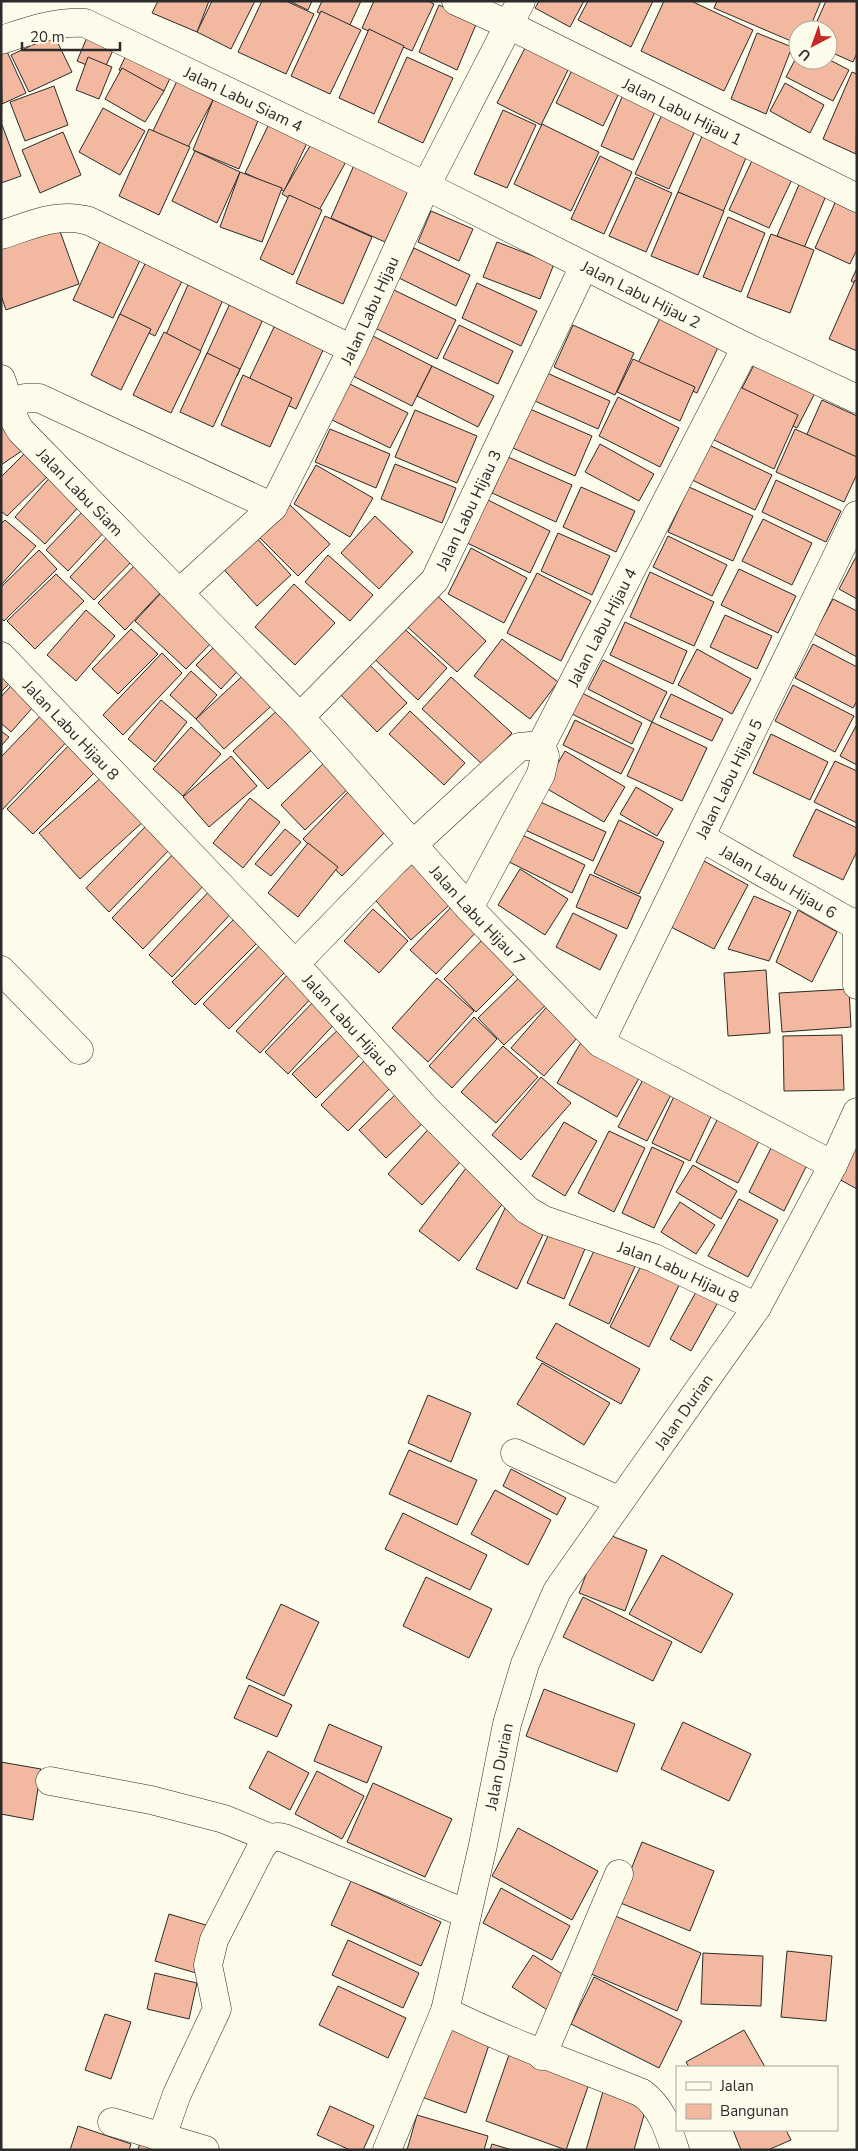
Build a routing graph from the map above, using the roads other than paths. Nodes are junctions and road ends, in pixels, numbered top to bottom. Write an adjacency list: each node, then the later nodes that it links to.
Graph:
1 (456, 1): 3 (street, Jalan Labu Hijau 1)
2 (521, 1): 3 (street, Jalan Labu Hijau)
3 (509, 25): 5 (street, Jalan Labu Hijau); 6 (street, Jalan Labu Hijau 1)
4 (1, 40): 5 (street, Jalan Labu Siam 4)
5 (426, 186): 8 (street, Jalan Labu Hijau 2); 10 (street, Jalan Labu Hijau)
6 (857, 198)
7 (1, 235): 10 (street)
8 (584, 266): 9 (street, Jalan Labu Hijau 2); 18 (street, Jalan Labu Hijau 3)
9 (746, 347): 12 (street, Jalan Labu Hijau 2); 19 (street, Jalan Labu Hijau 4)
10 (352, 350): 14 (street, Jalan Labu Hijau)
11 (1, 379): 13 (street, Jalan Labu Siam)
12 (857, 399)
13 (12, 407): 14 (street); 16 (street, Jalan Labu Siam)
14 (273, 508): 16 (street, Jalan Labu Hijau)
15 (857, 515): 20 (street, Jalan Labu Hijau 5)
16 (180, 592): 18 (street, Jalan Labu Hijau 7)
17 (1, 656): 24 (street, Jalan Labu Hijau 8)
18 (300, 717): 21 (street, Jalan Labu Hijau 7)
19 (541, 745): 21 (street); 22 (street, Jalan Labu Hijau 4)
20 (702, 838): 23 (street, Jalan Labu Hijau 6); 28 (street, Jalan Labu Hijau 5)
21 (414, 846): 22 (street, Jalan Labu Hijau 7); 24 (street)
22 (469, 908): 28 (street, Jalan Labu Hijau 7)
23 (856, 923): 26 (street)
24 (295, 964): 32 (street, Jalan Labu Hijau 8)
25 (1, 970): 29 (street)
26 (857, 981): 27 (street)
27 (857, 985)
28 (600, 1043): 31 (street, Jalan Labu Hijau 7)
29 (80, 1050)
30 (857, 1112): 31 (street, Jalan Durian)
31 (833, 1165): 32 (street, Jalan Durian)
32 (757, 1307): 34 (street, Jalan Durian)
33 (515, 1453): 34 (street)
34 (620, 1501): 38 (street, Jalan Durian)
35 (50, 1781): 36 (street)
36 (270, 1838): 38 (street); 42 (street)
37 (619, 1874): 40 (street)
38 (467, 1914): 39 (street, Jalan Durian)
39 (445, 2011): 40 (street); 44 (street, Jalan Durian)
40 (542, 2056): 45 (street)
41 (112, 2122): 42 (street)
42 (161, 2138): 43 (street)
43 (204, 2150)
44 (387, 2150)
45 (675, 2150)

